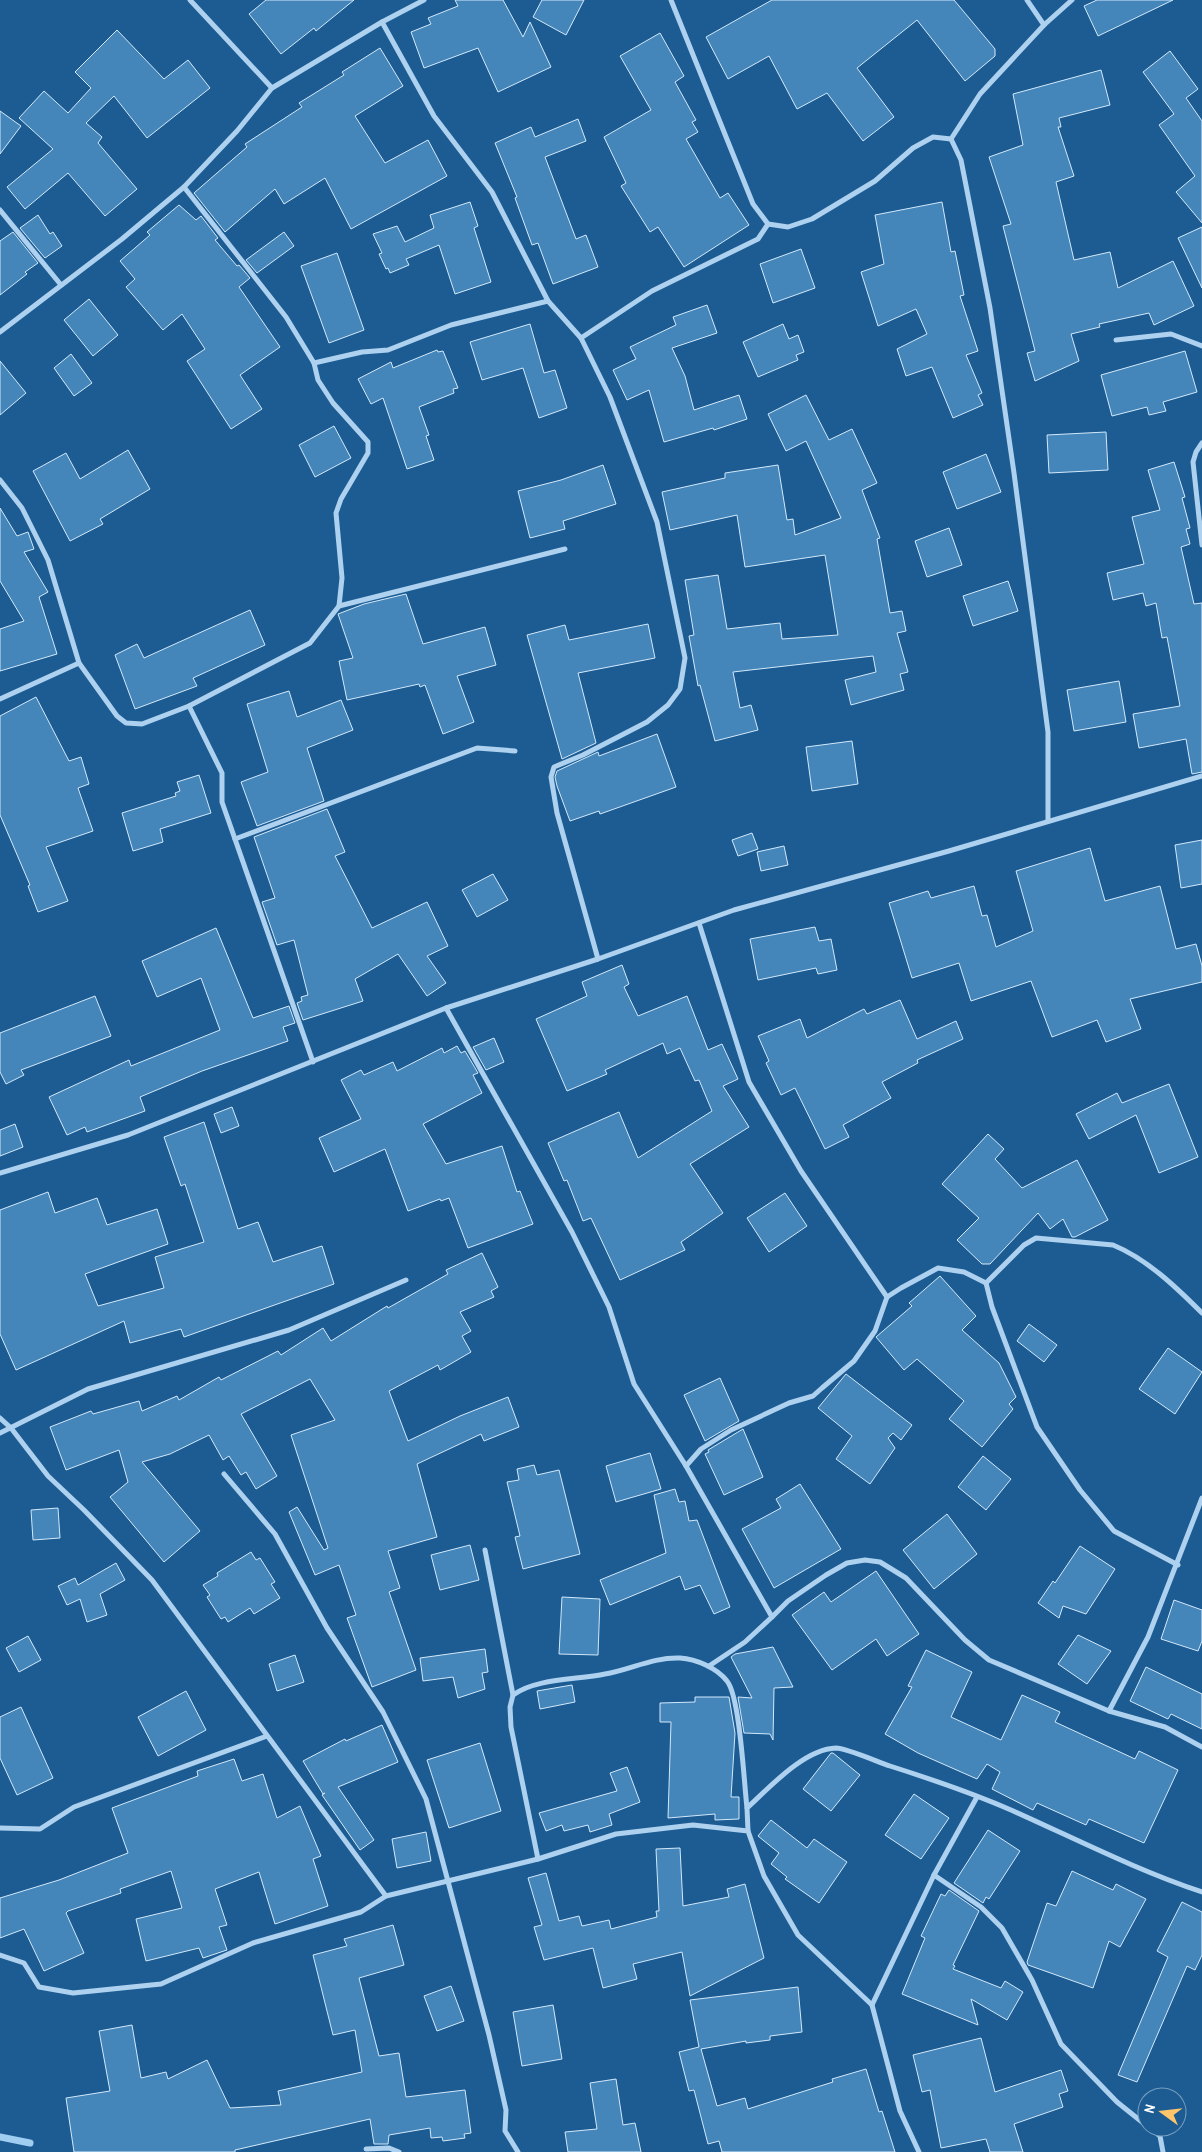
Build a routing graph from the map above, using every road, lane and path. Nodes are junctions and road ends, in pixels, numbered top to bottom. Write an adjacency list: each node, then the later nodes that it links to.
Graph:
1 (190, 0): 8 (street)
2 (424, 0): 6 (street)
3 (671, 0): 12 (street)
4 (1027, 0): 7 (street)
5 (1072, 0): 7 (street)
6 (382, 22): 8 (street); 14 (street)
7 (1044, 25): 9 (street)
8 (272, 88): 10 (street)
9 (951, 139): 12 (street); 30 (street)
10 (184, 186): 13 (street); 19 (street)
11 (0, 210): 13 (street)
12 (768, 224): 16 (street)
13 (60, 285): 15 (street)
14 (548, 302): 16 (street); 19 (street)
15 (0, 332)
16 (581, 338): 33 (street)
17 (1116, 340): 18 (street)
18 (1202, 346)
19 (314, 364): 24 (street)
20 (1202, 443): 22 (street)
21 (0, 480): 25 (street)
22 (1202, 546)
23 (566, 549): 24 (street)
24 (339, 606): 27 (street)
25 (79, 663): 26 (street); 27 (street)
26 (0, 699)
27 (189, 706): 31 (street)
28 (516, 750): 31 (street)
29 (1202, 776): 30 (street)
30 (1048, 822): 32 (street)
31 (235, 839): 35 (street)
32 (699, 923): 33 (street); 39 (street)
33 (598, 959): 34 (street)
34 (446, 1008): 35 (street); 44 (street)
35 (313, 1062): 36 (street)
36 (0, 1172)
37 (406, 1280): 42 (street)
38 (986, 1283): 39 (street); 40 (street); 48 (street)
39 (887, 1297): 44 (street)
40 (1202, 1313)
41 (0, 1418): 42 (street)
42 (11, 1428): 43 (street); 53 (street)
43 (0, 1433)
44 (686, 1466): 49 (street)
45 (224, 1474): 61 (street)
46 (1202, 1498): 48 (street)
47 (486, 1550): 51 (street)
48 (1178, 1565): 52 (street)
49 (772, 1617): 50 (street); 52 (street)
50 (709, 1666): 51 (street); 56 (street)
51 (513, 1695): 59 (street)
52 (1109, 1711): 54 (street)
53 (267, 1736): 57 (street); 63 (street)
54 (1202, 1747)
55 (977, 1796): 56 (street); 60 (street); 62 (street)
56 (747, 1808): 58 (street)
57 (0, 1828)
58 (748, 1831): 59 (street); 65 (street)
59 (538, 1859): 61 (street)
60 (934, 1875): 65 (street); 66 (street)
61 (448, 1881): 63 (street); 70 (street)
62 (1202, 1892)
63 (386, 1896): 64 (street)
64 (0, 1955)
65 (872, 2005): 71 (street)
66 (1137, 2117)
67 (1160, 2137): 72 (street)
68 (366, 2149): 69 (street)
69 (399, 2152)
70 (518, 2152)
71 (919, 2152)
72 (1163, 2152)

